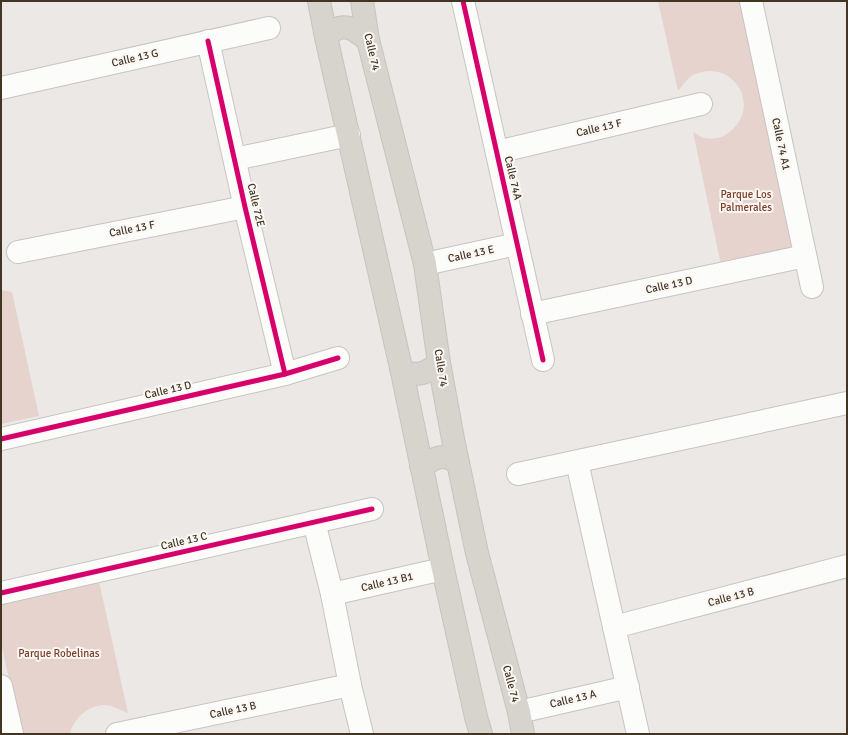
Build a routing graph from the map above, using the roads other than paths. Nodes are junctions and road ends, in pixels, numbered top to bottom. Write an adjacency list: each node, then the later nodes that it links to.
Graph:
1 (319, 1): 6 (main road)
2 (362, 1): 7 (main road, Calle 74)
3 (463, 1): 12 (street, Calle 74A)
4 (750, 1): 17 (street, Calle 74 A1)
5 (269, 28): 8 (street, Calle 13 G)
6 (326, 37): 7 (main road); 11 (main road)
7 (368, 40): 18 (main road, Calle 74)
8 (208, 41): 9 (street, Calle 13 G); 13 (street, Calle 72E)
9 (1, 88)
10 (701, 104): 12 (street, Calle 13 F)
11 (348, 135): 13 (street); 24 (main road)
12 (497, 152): 15 (street, Calle 74A)
13 (235, 159): 14 (street, Calle 72E)
14 (245, 207): 16 (street, Calle 13 F); 25 (street, Calle 72E)
15 (517, 244): 18 (street, Calle 13 E); 20 (street, Calle 74A)
16 (18, 252)
17 (805, 256): 19 (street, Calle 74 A1); 20 (street, Calle 13 D)
18 (425, 264): 23 (main road, Calle 74)
19 (812, 287)
20 (532, 314): 22 (street, Calle 74A)
21 (338, 358): 25 (street, Calle 13 D)
22 (543, 360)
23 (439, 362): 24 (main road); 29 (main road, Calle 74)
24 (402, 372): 30 (main road)
25 (285, 374): 27 (street, Calle 13 D)
26 (847, 403): 28 (street)
27 (1, 439)
28 (577, 462): 31 (street); 38 (street)
29 (458, 464): 30 (main road); 42 (main road, Calle 74)
30 (421, 466): 35 (main road)
31 (518, 474)
32 (372, 509): 33 (street, Calle 13 C)
33 (314, 522): 36 (street, Calle 13 C); 37 (street)
34 (847, 566): 38 (street, Calle 13 B)
35 (443, 569): 37 (street, Calle 13 B1); 46 (main road)
36 (1, 592)
37 (332, 594): 39 (street)
38 (614, 627): 41 (street)
39 (350, 685): 44 (street, Calle 13 B); 45 (street)
40 (1, 686): 43 (street)
41 (628, 687): 42 (street, Calle 13 A); 48 (street)
42 (519, 712): 47 (main road, Calle 74)
43 (12, 734)
44 (117, 734)
45 (362, 734)
46 (481, 734)
47 (523, 734)
48 (638, 734)

